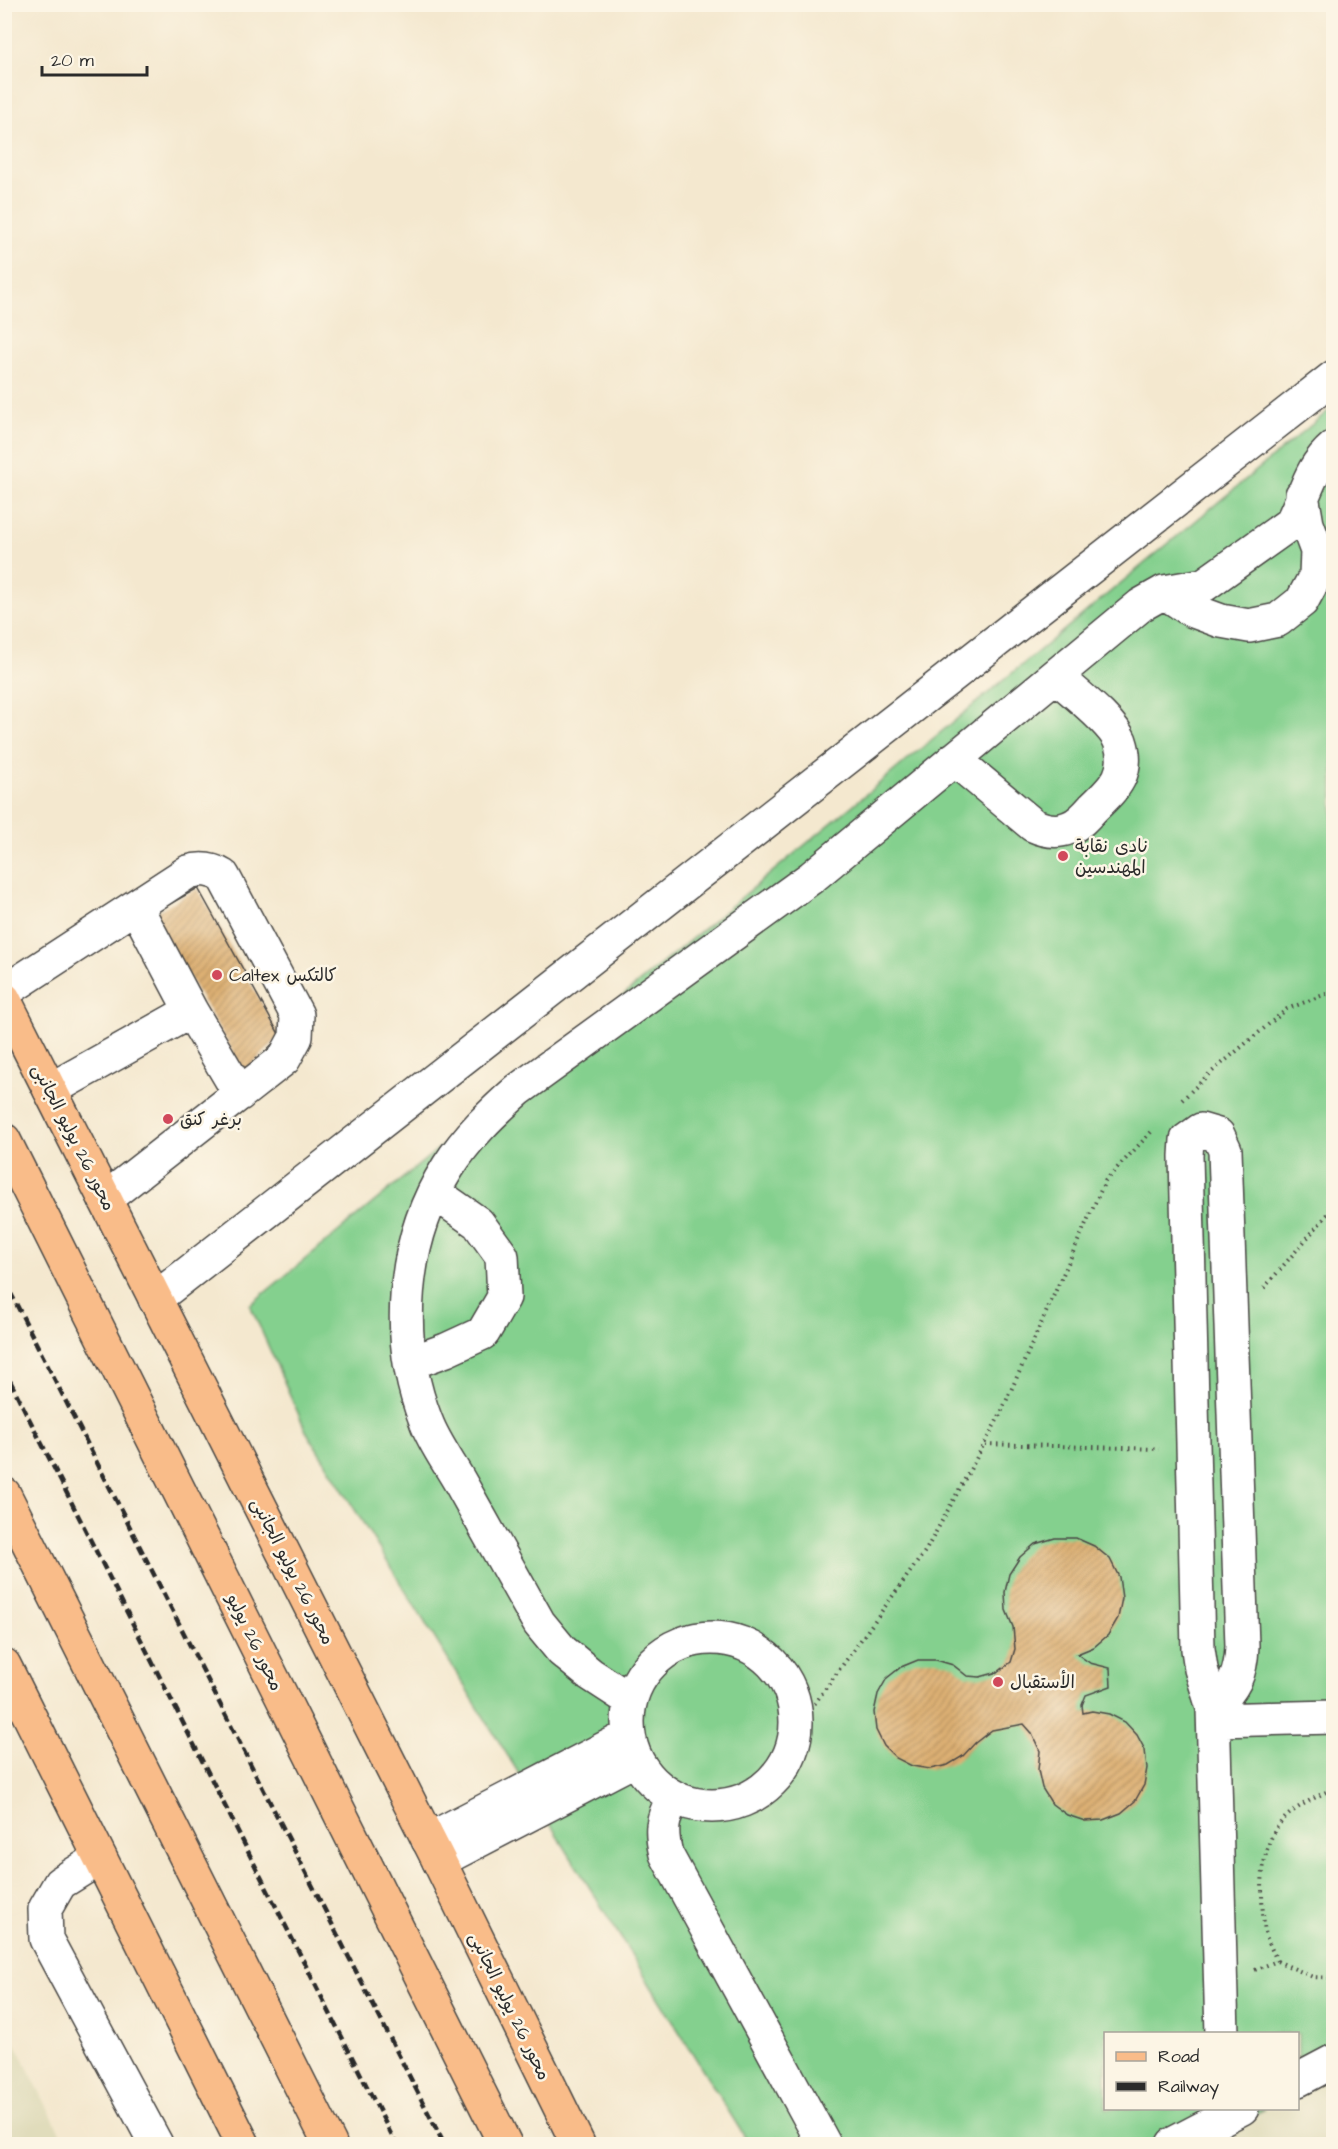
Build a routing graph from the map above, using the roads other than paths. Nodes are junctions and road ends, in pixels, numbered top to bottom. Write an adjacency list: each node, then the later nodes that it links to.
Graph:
1 (1334, 376): 16 (street)
2 (1334, 447): 3 (street)
3 (1302, 495): 4 (street); 4 (street)
4 (1164, 592): 5 (street)
5 (1056, 676): 6 (street); 6 (street)
6 (954, 759): 14 (street)
7 (136, 907): 8 (street); 10 (street); 12 (street)
8 (4, 992)
9 (4, 999): 11 (main road, محور 26 يوليو الجانبى)
10 (192, 1011): 11 (street); 12 (street)
11 (50, 1090): 15 (main road, محور 26 يوليو الجانبى)
12 (240, 1094): 15 (street)
13 (4, 1140): 34 (main road, محور 26 يوليو)
14 (435, 1193): 17 (street); 17 (street)
15 (105, 1199): 16 (main road, محور 26 يوليو الجانبى)
16 (155, 1299): 25 (main road, محور 26 يوليو الجانبى)
17 (410, 1363): 20 (street)
18 (4, 1494): 33 (main road)
19 (9, 1680): 26 (main road)
20 (630, 1700): 23 (street); 24 (street)
21 (1213, 1714): 21 (street); 22 (street); 27 (street)
22 (1334, 1717)
23 (632, 1748): 24 (street); 25 (street)
24 (673, 1798): 36 (street)
25 (434, 1851): 35 (main road, محور 26 يوليو الجانبى)
26 (100, 1858): 31 (street); 32 (main road)
27 (1222, 2032)
28 (1334, 2061): 29 (street)
29 (1299, 2079)
30 (1230, 2112): 37 (street)
31 (156, 2145)
32 (243, 2145)
33 (330, 2145)
34 (505, 2145)
35 (578, 2145)
36 (824, 2145)
37 (1173, 2145)

